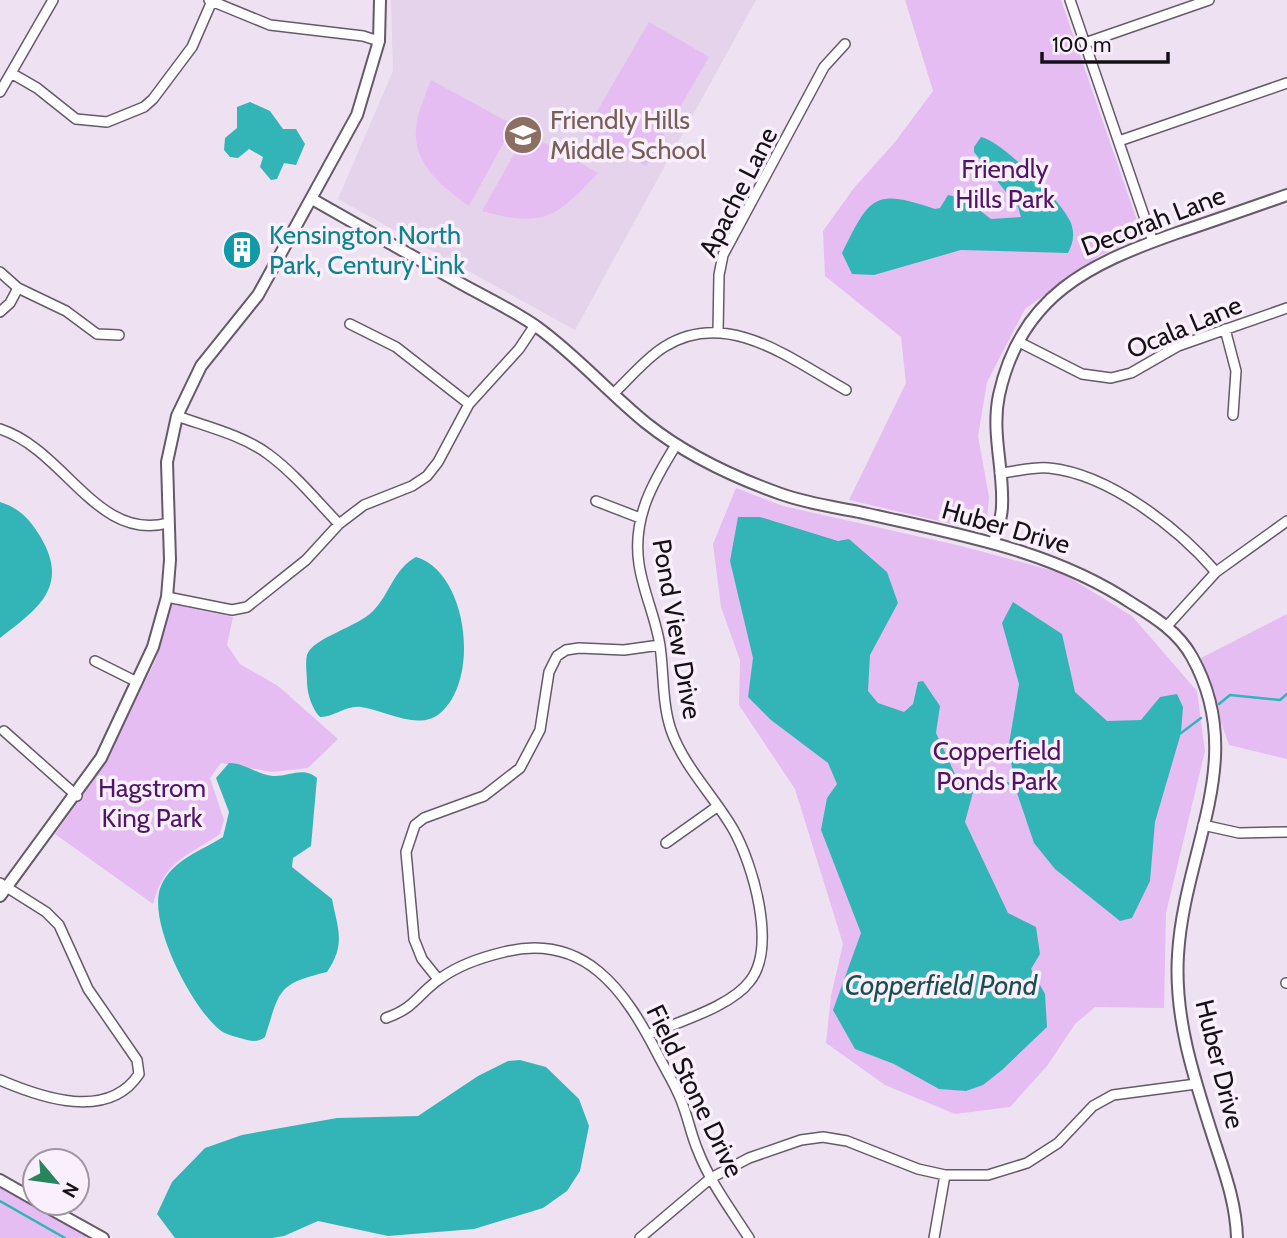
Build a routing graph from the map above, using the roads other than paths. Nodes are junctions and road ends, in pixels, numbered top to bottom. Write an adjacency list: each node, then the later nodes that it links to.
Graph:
1 (53, 0): 9 (street)
2 (210, 0): 6 (street); 9 (street)
3 (380, 0): 6 (street)
4 (1070, 0): 7 (street)
5 (1209, 0): 7 (street)
6 (379, 41): 14 (street)
7 (1085, 43): 12 (street)
8 (845, 44): 23 (street, Apache Lane)
9 (11, 73): 11 (street)
10 (1287, 83): 12 (street)
11 (0, 92)
12 (1119, 141): 15 (street)
13 (1287, 195): 15 (street, Decorah Lane)
14 (312, 199): 21 (street, Huber Drive); 30 (street)
15 (1153, 242): 25 (street, Decorah Lane)
16 (0, 272): 17 (street)
17 (18, 288): 19 (street); 24 (street)
18 (1287, 308): 22 (street, Ocala Lane)
19 (0, 312)
20 (350, 324): 28 (street)
21 (535, 325): 27 (street, Huber Drive); 28 (street)
22 (1225, 329): 25 (street, Ocala Lane); 29 (street)
23 (718, 332): 26 (street); 27 (street)
24 (119, 335)
25 (1019, 342): 33 (street, Decorah Lane)
26 (846, 390)
27 (614, 394): 32 (street, Huber Drive)
28 (469, 404): 38 (street)
29 (1233, 415)
30 (177, 416): 37 (street); 38 (street)
31 (0, 429): 37 (street)
32 (676, 445): 35 (street, Pond View Drive); 39 (street, Huber Drive)
33 (1000, 474): 39 (street, Decorah Lane); 40 (street)
34 (596, 501): 35 (street)
35 (640, 518): 43 (street, Pond View Drive)
36 (1287, 521): 40 (street)
37 (167, 523): 41 (street)
38 (339, 524): 41 (street)
39 (994, 542): 42 (street, Huber Drive)
40 (1216, 572): 42 (street)
41 (167, 597): 45 (street)
42 (1167, 626): 49 (street, Huber Drive)
43 (660, 645): 48 (street, Pond View Drive); 53 (street)
44 (96, 661): 45 (street)
45 (137, 682): 47 (street)
46 (4, 731): 47 (street)
47 (77, 796): 52 (street)
48 (718, 806): 51 (street); 55 (street, Pond View Drive)
49 (1203, 825): 50 (street); 57 (street, Huber Drive)
50 (1287, 832)
51 (666, 843)
52 (2, 888): 56 (street)
53 (438, 979): 54 (street, Field Stone Drive); 55 (street, Field Stone Drive)
54 (386, 1018)
55 (648, 1035): 59 (street, Field Stone Drive)
56 (0, 1080)
57 (1196, 1084): 58 (street); 67 (street, Huber Drive)
58 (945, 1175): 59 (street); 66 (street)
59 (711, 1178): 64 (street); 65 (street, Field Stone Drive)
60 (0, 1180): 61 (street)
61 (21, 1192)
62 (65, 1217): 63 (street)
63 (103, 1238)
64 (640, 1238)
65 (749, 1238)
66 (934, 1238)
67 (1237, 1238)

